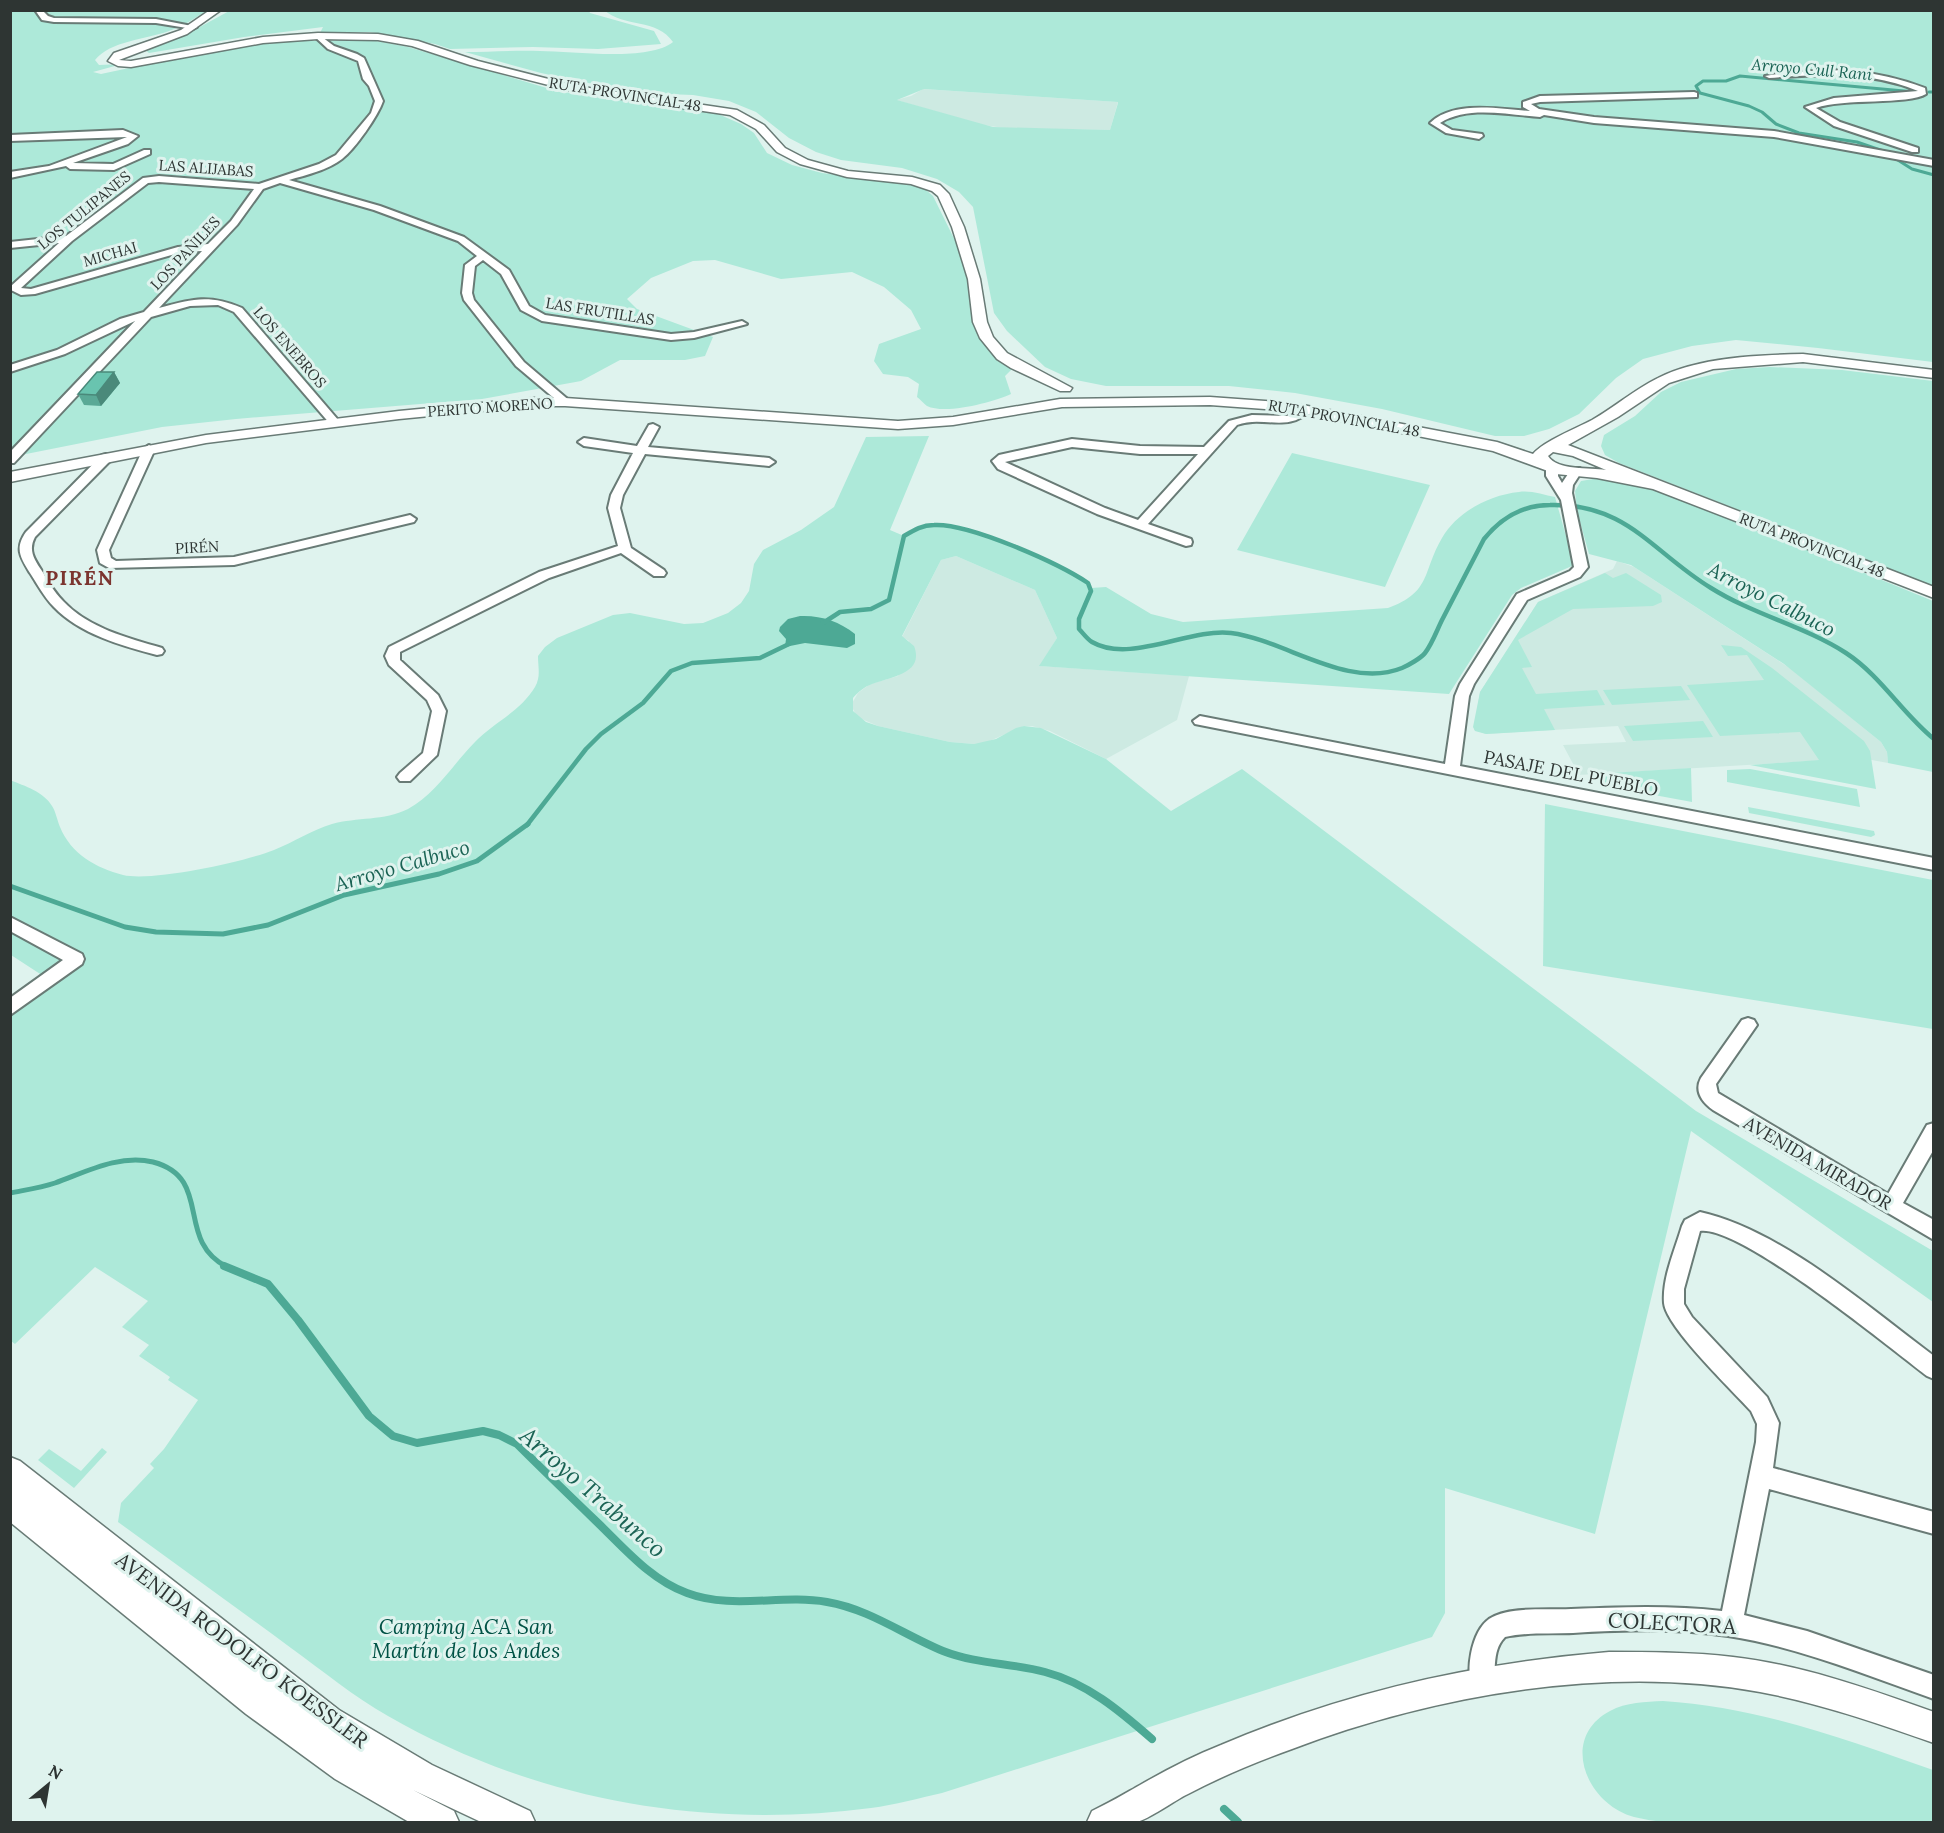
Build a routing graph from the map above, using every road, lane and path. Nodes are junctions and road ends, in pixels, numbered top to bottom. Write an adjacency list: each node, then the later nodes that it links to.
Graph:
1 (38, 10): 3 (street)
2 (217, 10): 3 (main road, RUTA PROVINCIAL 48)
3 (193, 27): 4 (main road, RUTA PROVINCIAL 48)
4 (318, 36): 18 (street); 27 (main road, RUTA PROVINCIAL 48)
5 (1769, 76): 7 (street)
6 (1694, 94): 9 (street)
7 (1922, 94): 8 (street); 13 (street)
8 (1934, 94)
9 (1556, 115): 10 (street); 14 (street)
10 (1479, 136)
11 (10, 138): 15 (street)
12 (147, 152): 15 (street)
13 (1934, 155)
14 (1934, 163)
15 (51, 168): 16 (street)
16 (10, 175)
17 (150, 179): 19 (street, LAS ALIJABAS); 20 (street, LOS TULIPANES)
18 (279, 181): 19 (street); 23 (street, LAS FRUTILLAS)
19 (260, 187): 22 (street, LOS PAÑILES)
20 (69, 239): 21 (street); 24 (street, LOS TULIPANES)
21 (10, 245)
22 (211, 247): 24 (street, MICHAI); 25 (street, LOS PAÑILES)
23 (484, 255): 26 (street, LAS FRUTILLAS); 31 (street)
24 (18, 291)
25 (146, 317): 28 (street, LOS ENEBROS); 34 (street, LOS ENEBROS); 42 (street, LOS PAÑILES)
26 (742, 324)
27 (1016, 365): 30 (main road, RUTA PROVINCIAL 48); 30 (main road, RUTA PROVINCIAL 48)
28 (10, 369)
29 (1934, 374): 35 (main road)
30 (1056, 395): 32 (main road, RUTA PROVINCIAL 48); 33 (main road, PERITO MORENO)
31 (565, 402): 33 (main road, PERITO MORENO); 34 (main road, PERITO MORENO)
32 (1306, 407): 37 (main road, RUTA PROVINCIAL 48); 39 (street); 45 (main road, RUTA PROVINCIAL 48)
33 (658, 419): 40 (street)
34 (335, 423): 38 (main road, PERITO MORENO)
35 (1589, 428): 37 (main road); 44 (main road)
36 (584, 442): 40 (street)
37 (1551, 447): 44 (main road, RUTA PROVINCIAL 48); 45 (main road)
38 (149, 448): 41 (main road, PERITO MORENO); 48 (street, PIRÉN)
39 (1209, 448): 49 (street); 49 (street)
40 (640, 450): 43 (street); 52 (street)
41 (106, 458): 46 (main road, PERITO MORENO); 51 (street)
42 (10, 460)
43 (769, 462)
44 (1580, 463): 45 (main road, RUTA PROVINCIAL 48); 47 (street); 55 (main road, RUTA PROVINCIAL 48)
45 (1550, 466): 47 (street)
46 (10, 477)
47 (1567, 504): 58 (street)
48 (410, 519)
49 (1140, 525): 50 (street)
50 (1186, 542)
51 (25, 544): 53 (street); 56 (street)
52 (624, 548): 54 (street); 59 (street)
53 (10, 551)
54 (659, 573)
55 (1934, 593)
56 (157, 651)
57 (1200, 721): 58 (street, PASAJE DEL PUEBLO)
58 (1452, 770): 60 (street, PASAJE DEL PUEBLO)
59 (405, 777)
60 (1934, 864)
61 (10, 923): 62 (street)
62 (10, 1008)
63 (1748, 1025): 65 (street, AVENIDA MIRADOR)
64 (1934, 1131): 65 (street)
65 (1891, 1206): 66 (street, AVENIDA MIRADOR)
66 (1934, 1231)
67 (1934, 1369): 69 (street)
68 (10, 1471): 77 (main road, AVENIDA RODOLFO KOESSLER)
69 (1760, 1476): 71 (street); 72 (street)
70 (10, 1503): 76 (main road, AVENIDA RODOLFO KOESSLER)
71 (1934, 1523)
72 (1731, 1624): 73 (street, COLECTORA); 74 (street, COLECTORA)
73 (1482, 1683): 75 (main road); 78 (main road)
74 (1934, 1687)
75 (1934, 1728)
76 (443, 1822)
77 (519, 1822)
78 (1105, 1822)

